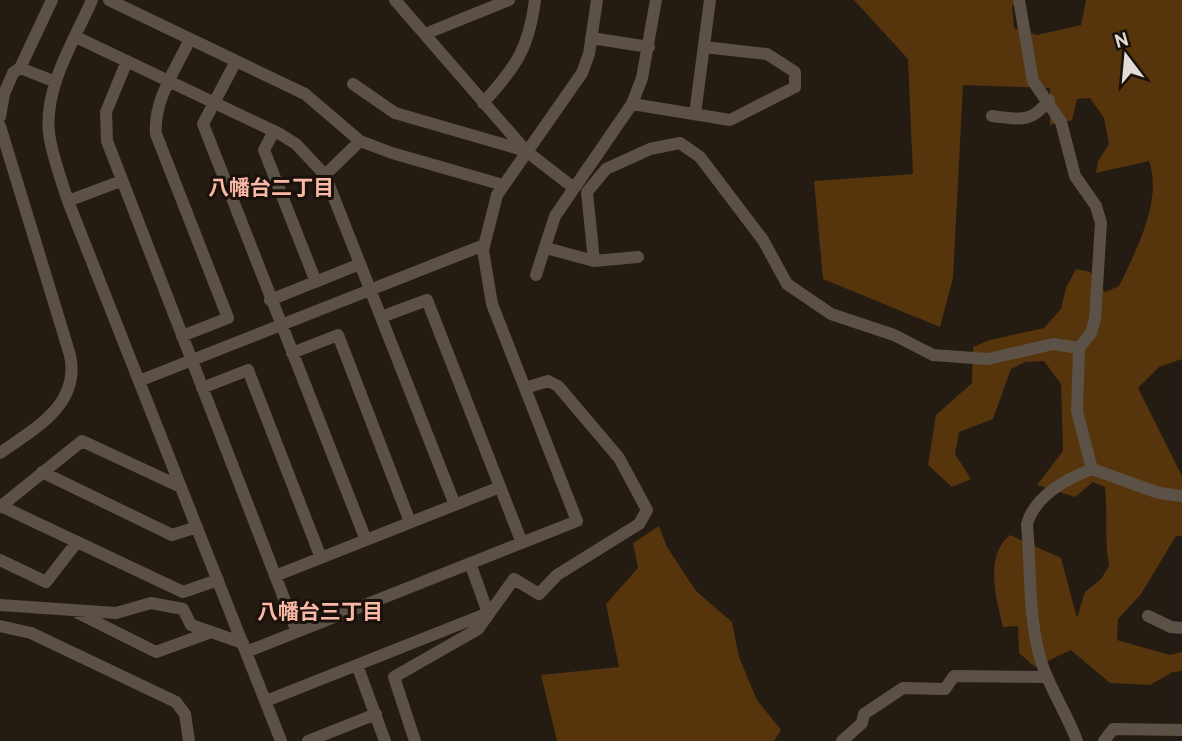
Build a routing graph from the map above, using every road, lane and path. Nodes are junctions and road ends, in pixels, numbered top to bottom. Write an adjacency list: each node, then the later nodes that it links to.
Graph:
1 (52, 0): 19 (street)
2 (92, 0): 12 (street)
3 (109, 0): 14 (street)
4 (395, 0): 11 (street)
5 (509, 0): 11 (street)
6 (535, 0): 25 (street)
7 (597, 0): 13 (street)
8 (656, 0): 15 (street)
9 (710, 0): 16 (street)
10 (1019, 0): 23 (street)
11 (425, 34): 25 (street)
12 (76, 37): 17 (street); 21 (street)
13 (591, 38): 15 (street); 33 (street)
14 (190, 39): 18 (street); 20 (street)
15 (649, 47): 26 (street)
16 (704, 47): 27 (street); 27 (street)
17 (127, 61): 20 (street); 35 (street)
18 (236, 61): 24 (street); 32 (street)
19 (20, 68): 21 (street); 29 (street)
20 (170, 81): 24 (street); 50 (street)
21 (56, 82): 38 (street)
22 (353, 84): 33 (street)
23 (1049, 100): 28 (street); 51 (street)
24 (215, 103): 31 (street); 47 (street)
25 (483, 103): 33 (street)
26 (632, 104): 27 (street); 37 (street)
27 (695, 114)
28 (992, 116)
29 (0, 117)
30 (0, 126): 57 (street)
31 (274, 131): 34 (street); 45 (street)
32 (360, 141): 34 (street); 36 (street)
33 (526, 151): 36 (street); 37 (street)
34 (325, 175): 43 (street)
35 (121, 181): 38 (street); 50 (street)
36 (503, 185): 39 (street)
37 (574, 188): 40 (street)
38 (68, 201): 54 (street)
39 (484, 244): 46 (street); 55 (street)
40 (546, 248): 42 (street); 44 (street)
41 (638, 257): 42 (street)
42 (594, 261): 51 (street)
43 (360, 264): 45 (street); 46 (street)
44 (536, 275)
45 (316, 282): 47 (street)
46 (370, 289): 48 (street); 49 (street)
47 (270, 300): 49 (street)
48 (381, 317): 61 (street); 63 (street)
49 (280, 326): 52 (street); 53 (street)
50 (181, 336): 53 (street)
51 (1079, 348): 58 (street)
52 (292, 353): 65 (street); 67 (street)
53 (191, 361): 54 (street); 56 (street)
54 (139, 381): 60 (street)
55 (525, 387): 69 (street); 77 (street)
56 (202, 388): 70 (street); 73 (street)
57 (0, 453)
58 (1092, 469): 62 (street); 85 (street)
59 (42, 472): 60 (street); 64 (street); 66 (street)
60 (181, 487): 66 (street)
61 (500, 487): 63 (street); 69 (street)
62 (1182, 496)
63 (455, 505): 65 (street)
64 (1, 506): 68 (street)
65 (411, 522): 67 (street)
66 (197, 527): 74 (street)
67 (366, 540): 70 (street)
68 (76, 542): 71 (street); 74 (street)
69 (522, 543): 72 (street)
70 (321, 558): 73 (street)
71 (0, 560)
72 (470, 563): 77 (street); 82 (street)
73 (275, 576): 82 (street)
74 (218, 580): 83 (street)
75 (0, 605): 76 (street)
76 (72, 610): 81 (street); 81 (street)
77 (488, 613): 84 (street); 93 (street)
78 (1148, 617): 80 (street)
79 (0, 625): 89 (street)
80 (1182, 628)
81 (211, 632): 83 (street)
82 (297, 632): 83 (street)
83 (245, 648): 86 (street)
84 (357, 665): 86 (street); 87 (street)
85 (1047, 677): 94 (street); 95 (street)
86 (266, 701): 90 (street)
87 (376, 714): 91 (street); 92 (street)
88 (1182, 730): 96 (street)
89 (189, 741)
90 (281, 741)
91 (308, 741)
92 (385, 741)
93 (415, 741)
94 (842, 741)
95 (1077, 741)
96 (1104, 741)

